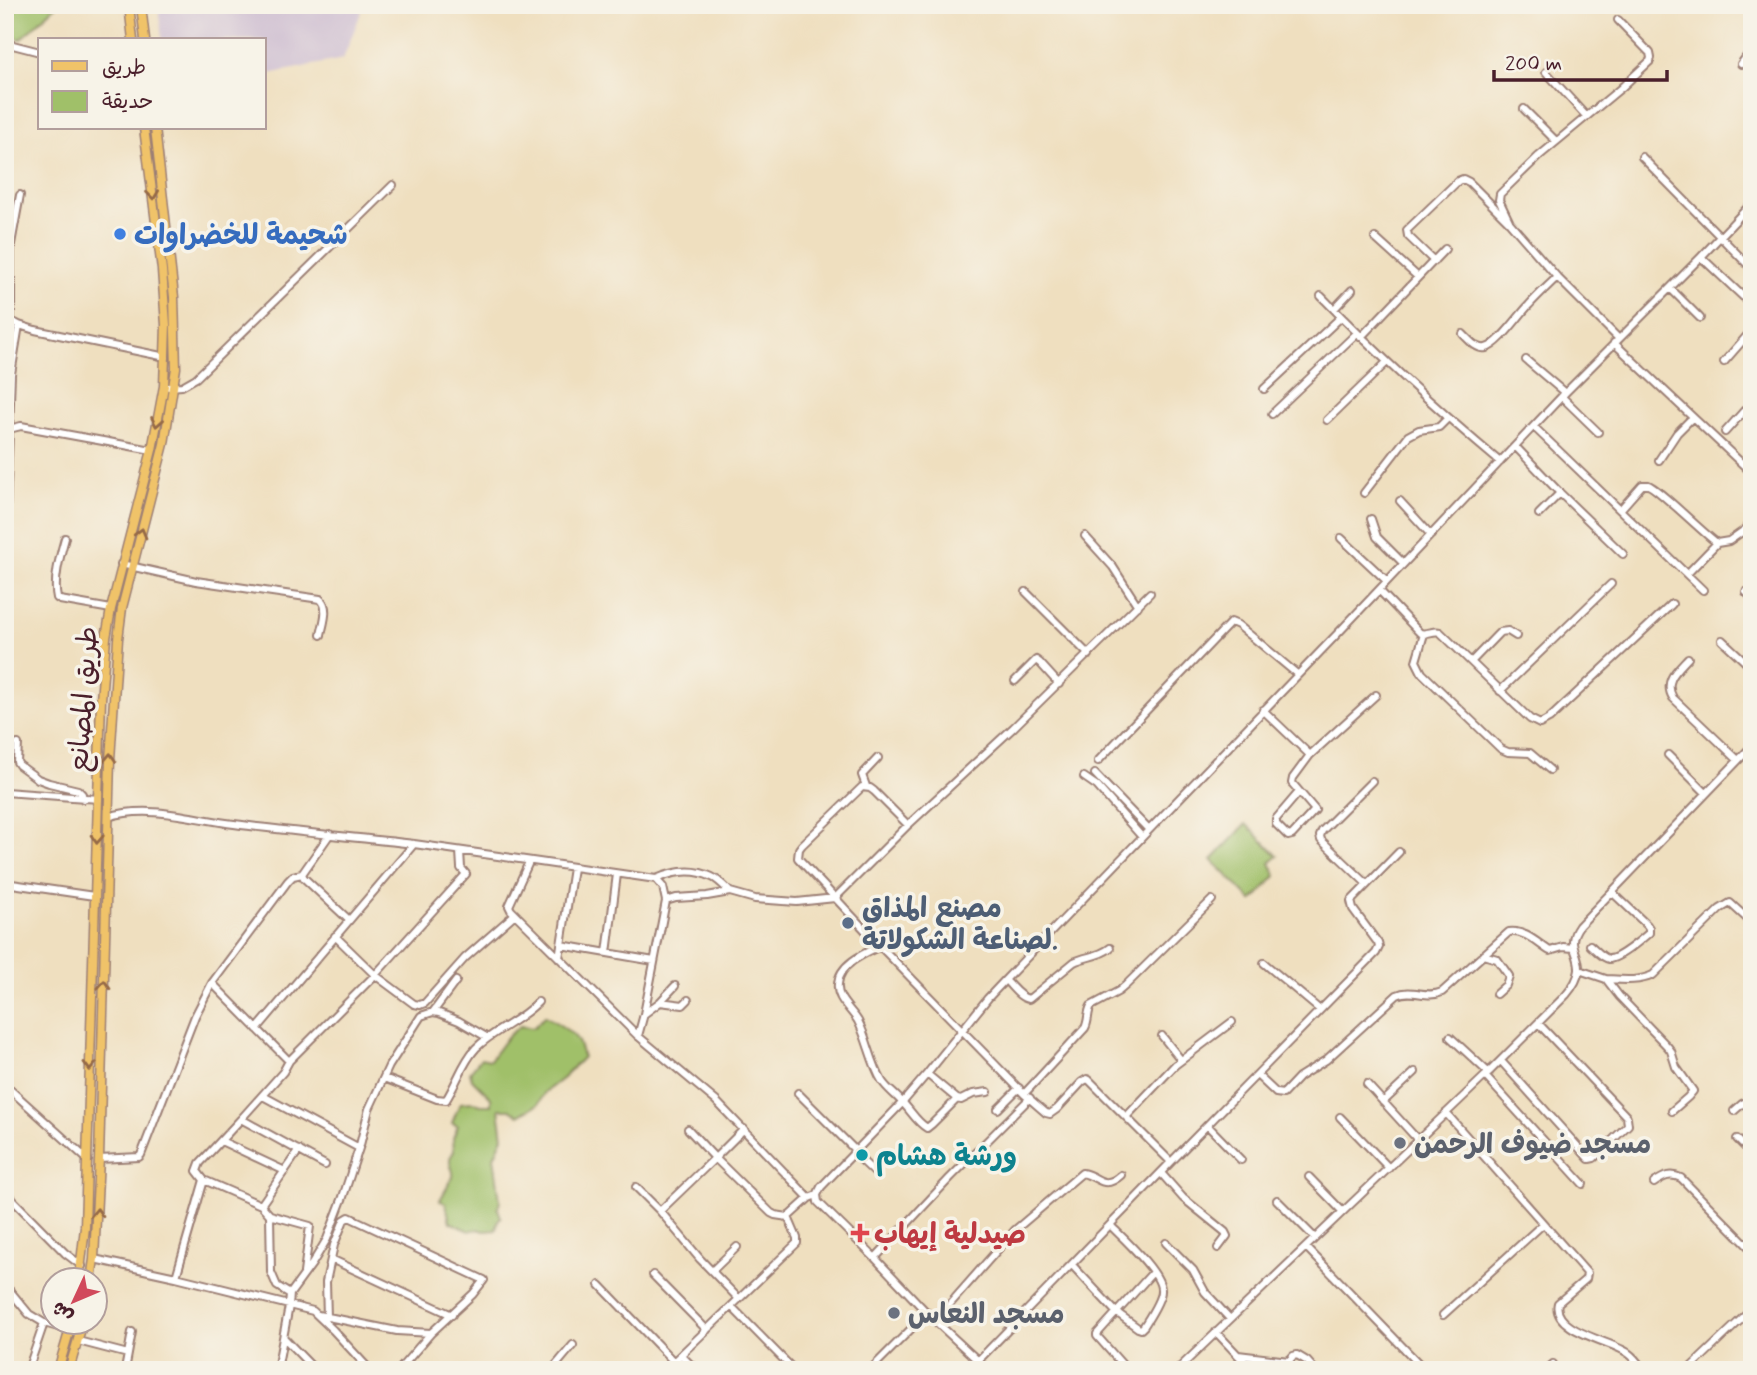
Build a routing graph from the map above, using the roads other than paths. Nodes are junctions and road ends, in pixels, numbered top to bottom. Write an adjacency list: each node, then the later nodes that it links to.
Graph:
1 (129, 5): 4 (main road)
2 (141, 5): 5 (main road)
3 (1618, 20): 12 (street)
4 (134, 38)
5 (145, 38)
6 (5, 43): 8 (street)
7 (1752, 49): 9 (street)
8 (38, 51)
9 (1741, 64)
10 (1546, 72): 12 (street)
11 (1524, 109): 15 (street)
12 (1586, 116): 15 (street)
13 (144, 130): 42 (main road, طريق المصانع, one-way to 42)
14 (155, 130): 47 (main road, طريق المصانع)
15 (1556, 141): 20 (street)
16 (1642, 157): 22 (street)
17 (393, 185): 47 (street)
18 (20, 195): 36 (street)
19 (1752, 203): 22 (street)
20 (1510, 223): 25 (street); 28 (street)
21 (1375, 238): 27 (street)
22 (1719, 238): 24 (street); 26 (street)
23 (1445, 249): 25 (street)
24 (1701, 257): 29 (street); 32 (street)
25 (1434, 261): 27 (street)
26 (1752, 269)
27 (1418, 277): 40 (street)
28 (1557, 277): 39 (street); 41 (street)
29 (1670, 288): 35 (street); 41 (street)
30 (1352, 290): 33 (street)
31 (1321, 296): 33 (street)
32 (1752, 305)
33 (1334, 309): 34 (street)
34 (1341, 317): 40 (street); 48 (street)
35 (1700, 318)
36 (8, 320): 37 (street)
37 (19, 325): 42 (street); 56 (street)
38 (1752, 330): 45 (street)
39 (1463, 334)
40 (1359, 335): 44 (street); 51 (street)
41 (1617, 341): 49 (street); 53 (street)
42 (166, 357): 46 (main road, طريق المصانع)
43 (1526, 360): 49 (street)
44 (1387, 362): 52 (street); 54 (street)
45 (1724, 362)
46 (164, 386): 47 (street); 60 (main road, طريق المصانع, one-way to 60)
47 (174, 388): 80 (main road, طريق المصانع, one-way to 47)
48 (1264, 389)
49 (1563, 395): 55 (street); 57 (street)
50 (1752, 402): 58 (street)
51 (1272, 414)
52 (1448, 418): 62 (street); 64 (street)
53 (1692, 418): 61 (street); 63 (street)
54 (1327, 420)
55 (1534, 427): 59 (street); 67 (street)
56 (7, 428): 60 (street); 75 (street)
57 (1598, 432)
58 (1726, 432)
59 (1515, 446): 62 (street); 65 (street)
60 (152, 450): 78 (main road, طريق المصانع)
61 (1659, 460)
62 (1500, 462): 72 (street)
63 (1752, 473)
64 (1364, 493)
65 (1560, 494): 68 (street); 77 (street)
66 (1400, 501): 72 (street)
67 (1620, 510): 76 (street); 81 (street)
68 (1539, 514)
69 (1371, 519): 79 (street)
70 (1752, 521): 76 (street)
71 (1085, 536): 89 (street)
72 (1431, 536): 79 (street)
73 (65, 538): 90 (street)
74 (1341, 538): 82 (street)
75 (5, 542)
76 (1717, 543): 81 (street)
77 (1623, 554)
78 (121, 564): 80 (street); 90 (main road, طريق المصانع)
79 (1404, 564): 82 (street)
80 (132, 568): 92 (street); 122 (main road, طريق المصانع, one-way to 80)
81 (1687, 574): 85 (street)
82 (1387, 581): 84 (street)
83 (1611, 583): 102 (street)
84 (1379, 590): 91 (street); 99 (street)
85 (1703, 590)
86 (1026, 592): 95 (street)
87 (1150, 593): 89 (street)
88 (1672, 604): 102 (street)
89 (1138, 606): 95 (street)
90 (111, 609): 121 (main road, طريق المصانع)
91 (1424, 634): 97 (street); 112 (street)
92 (321, 635)
93 (1516, 636): 97 (street)
94 (1722, 640): 98 (street)
95 (1089, 655): 101 (street)
96 (1688, 658): 110 (street)
97 (1471, 662): 102 (street)
98 (1752, 668)
99 (1297, 674): 104 (street); 111 (street)
100 (1015, 681): 101 (street)
101 (1059, 684): 123 (street)
102 (1500, 691)
103 (1376, 695): 107 (street)
104 (1264, 710): 107 (street); 124 (street)
105 (18, 744): 120 (street)
106 (1752, 746): 110 (street)
107 (1310, 755): 118 (street)
108 (1668, 755): 119 (street)
109 (878, 758): 116 (street)
110 (1738, 760): 119 (street)
111 (1098, 761)
112 (1550, 770)
113 (1095, 774): 124 (street)
114 (1084, 777): 126 (street)
115 (1372, 781): 136 (street)
116 (866, 786): 123 (street); 140 (street)
117 (5, 792): 120 (street)
118 (1299, 792): 118 (street)
119 (1706, 793): 138 (street)
120 (83, 799): 121 (street)
121 (99, 799): 139 (main road, طريق المصانع, one-way to 139)
122 (108, 817): 125 (street); 215 (main road, طريق المصانع, one-way to 122)
123 (908, 825): 140 (street)
124 (1150, 830): 126 (street)
125 (330, 834): 127 (street); 132 (street)
126 (1142, 837): 159 (street)
127 (414, 844): 128 (street); 144 (street)
128 (460, 851): 130 (street); 158 (street)
129 (1399, 852): 136 (street)
130 (529, 862): 131 (street); 143 (street)
131 (573, 868): 133 (street); 147 (street)
132 (302, 874): 144 (street); 162 (street)
133 (617, 874): 134 (street); 152 (street)
134 (656, 879): 137 (street); 142 (street)
135 (5, 883): 139 (street)
136 (1367, 884): 168 (street)
137 (730, 892): 140 (street); 142 (street)
138 (1612, 892): 148 (street); 151 (street)
139 (94, 896): 216 (main road, طريق المصانع, one-way to 216)
140 (835, 898): 149 (street)
141 (1212, 900): 191 (street)
142 (666, 901): 155 (street)
143 (515, 914): 154 (street); 158 (street)
144 (349, 920): 146 (street)
145 (1752, 923): 160 (street)
146 (335, 936): 158 (street); 173 (street)
147 (561, 945): 152 (street); 154 (street)
148 (1590, 945)
149 (880, 946): 174 (street); 195 (street)
150 (1110, 948): 159 (street)
151 (1573, 948): 153 (street); 157 (street)
152 (607, 953): 155 (street)
153 (1483, 955): 164 (street); 185 (street)
154 (559, 958): 176 (street)
155 (654, 961): 170 (street)
156 (1264, 963): 168 (street)
157 (1579, 970): 160 (street); 172 (street)
158 (375, 975): 180 (street)
159 (1005, 979): 174 (street)
160 (1606, 979): 198 (street)
161 (456, 981): 169 (street)
162 (212, 983): 173 (street); 215 (street)
163 (676, 986): 167 (street)
164 (1496, 994)
165 (688, 1000): 167 (street)
166 (538, 1002): 178 (street)
167 (660, 1002): 170 (street)
168 (1320, 1010): 185 (street)
169 (433, 1012): 178 (street); 186 (street)
170 (644, 1014): 176 (street)
171 (1232, 1022): 179 (street)
172 (1538, 1023): 181 (street); 181 (street)
173 (257, 1028): 180 (street)
174 (963, 1029): 183 (street); 191 (street)
175 (1162, 1036): 179 (street)
176 (638, 1037): 206 (street)
177 (1450, 1037): 184 (street)
178 (488, 1038): 186 (street)
179 (1181, 1060): 201 (street)
180 (289, 1061): 192 (street)
181 (1501, 1061): 184 (street)
182 (1416, 1072): 196 (street)
183 (927, 1074): 193 (street); 195 (street)
184 (1487, 1074): 200 (street); 228 (street)
185 (1257, 1075): 204 (street)
186 (384, 1078): 210 (street)
187 (1367, 1084): 196 (street)
188 (5, 1085): 216 (street)
189 (988, 1092): 193 (street)
190 (798, 1093): 212 (street)
191 (1024, 1093): 197 (street); 201 (street); 247 (street)
192 (263, 1096): 203 (street); 210 (street)
193 (957, 1099): 195 (street)
194 (1752, 1099): 199 (street)
195 (902, 1102): 212 (street)
196 (1383, 1102): 208 (street)
197 (998, 1109)
198 (1671, 1111)
199 (1734, 1111)
200 (1446, 1113): 208 (street); 239 (street)
201 (1126, 1116): 218 (street)
202 (1340, 1117): 220 (street)
203 (241, 1119): 209 (street); 211 (street)
204 (1208, 1126): 217 (street); 218 (street)
205 (688, 1129): 214 (street)
206 (744, 1129): 214 (street); 232 (street)
207 (1737, 1139): 213 (street)
208 (1418, 1140): 220 (street)
209 (221, 1141): 221 (street); 226 (street)
210 (359, 1148): 255 (street)
211 (299, 1150): 219 (street); 221 (street)
212 (854, 1151): 222 (street); 231 (street)
213 (1752, 1154)
214 (715, 1158): 235 (street); 238 (street)
215 (99, 1159): 248 (main road, طريق المصانع, one-way to 215)
216 (88, 1160): 251 (main road, طريق المصانع)
217 (1241, 1160)
218 (1171, 1162): 223 (street)
219 (324, 1165)
220 (1389, 1168): 236 (street)
221 (285, 1171): 234 (street)
222 (874, 1172)
223 (1161, 1173): 240 (street); 245 (street)
224 (1121, 1175): 273 (street)
225 (1309, 1177): 236 (street)
226 (204, 1180): 234 (street); 257 (street)
227 (1654, 1183): 246 (street)
228 (1583, 1184)
229 (636, 1187): 235 (street)
230 (5, 1192): 251 (street)
231 (817, 1195): 232 (street); 247 (street)
232 (809, 1198): 238 (street)
233 (1277, 1200): 241 (street)
234 (261, 1205): 237 (street)
235 (660, 1211): 253 (street)
236 (1342, 1211): 241 (street)
237 (270, 1215): 255 (street); 260 (street)
238 (789, 1217): 261 (street)
239 (1543, 1224): 269 (street); 312 (street)
240 (1110, 1225): 250 (street); 254 (street)
241 (1315, 1238): 244 (street)
242 (1166, 1242): 272 (street)
243 (737, 1247): 253 (street)
244 (1306, 1247): 272 (street); 310 (street)
245 (1218, 1248)
246 (1752, 1250)
247 (875, 1258): 266 (street)
248 (94, 1259): 252 (main road, طريق المصانع); 257 (street)
249 (331, 1259): 268 (street); 268 (street); 270 (street)
250 (1072, 1265): 264 (street); 286 (street)
251 (82, 1266)
252 (93, 1266)
253 (712, 1271): 261 (street)
254 (1153, 1272): 264 (street); 264 (street)
255 (304, 1275): 260 (street)
256 (653, 1275): 274 (street)
257 (176, 1277): 262 (street)
258 (600, 1285): 288 (street)
259 (5, 1292): 271 (street)
260 (290, 1294): 262 (street)
261 (739, 1299): 263 (street)
262 (289, 1306): 267 (street); 281 (street)
263 (732, 1307): 274 (street); 302 (street)
264 (1116, 1312): 306 (street)
265 (1751, 1312): 313 (street)
266 (927, 1313): 273 (street); 303 (street)
267 (318, 1315): 270 (street); 298 (street)
268 (452, 1315): 277 (street)
269 (1443, 1315)
270 (327, 1317): 277 (street)
271 (38, 1319)
272 (1230, 1319): 276 (street)
273 (935, 1321): 286 (street)
274 (707, 1330): 284 (street)
275 (132, 1332): 283 (street)
276 (1216, 1332): 285 (street); 291 (street)
277 (431, 1333): 299 (street)
278 (40, 1336): 292 (street)
279 (68, 1336): 293 (main road)
280 (79, 1337): 283 (street); 294 (main road)
281 (284, 1338): 296 (street); 297 (street)
282 (573, 1345): 290 (street)
283 (128, 1354): 295 (street)
284 (681, 1355): 288 (street); 301 (street)
285 (1238, 1355): 287 (street); 307 (street)
286 (979, 1361): 304 (street); 305 (street)
287 (1289, 1361): 308 (street); 309 (street)
288 (674, 1362): 300 (street)
289 (1553, 1364): 311 (street)
290 (556, 1368)
291 (1178, 1369)
292 (28, 1370)
293 (58, 1370)
294 (69, 1370)
295 (125, 1370)
296 (277, 1370)
297 (315, 1370)
298 (370, 1370)
299 (399, 1370)
300 (665, 1370)
301 (696, 1370)
302 (794, 1370)
303 (870, 1370)
304 (969, 1370)
305 (988, 1370)
306 (1127, 1370)
307 (1252, 1370)
308 (1288, 1370)
309 (1315, 1370)
310 (1426, 1370)
311 (1546, 1370)
312 (1643, 1370)
313 (1688, 1370)

